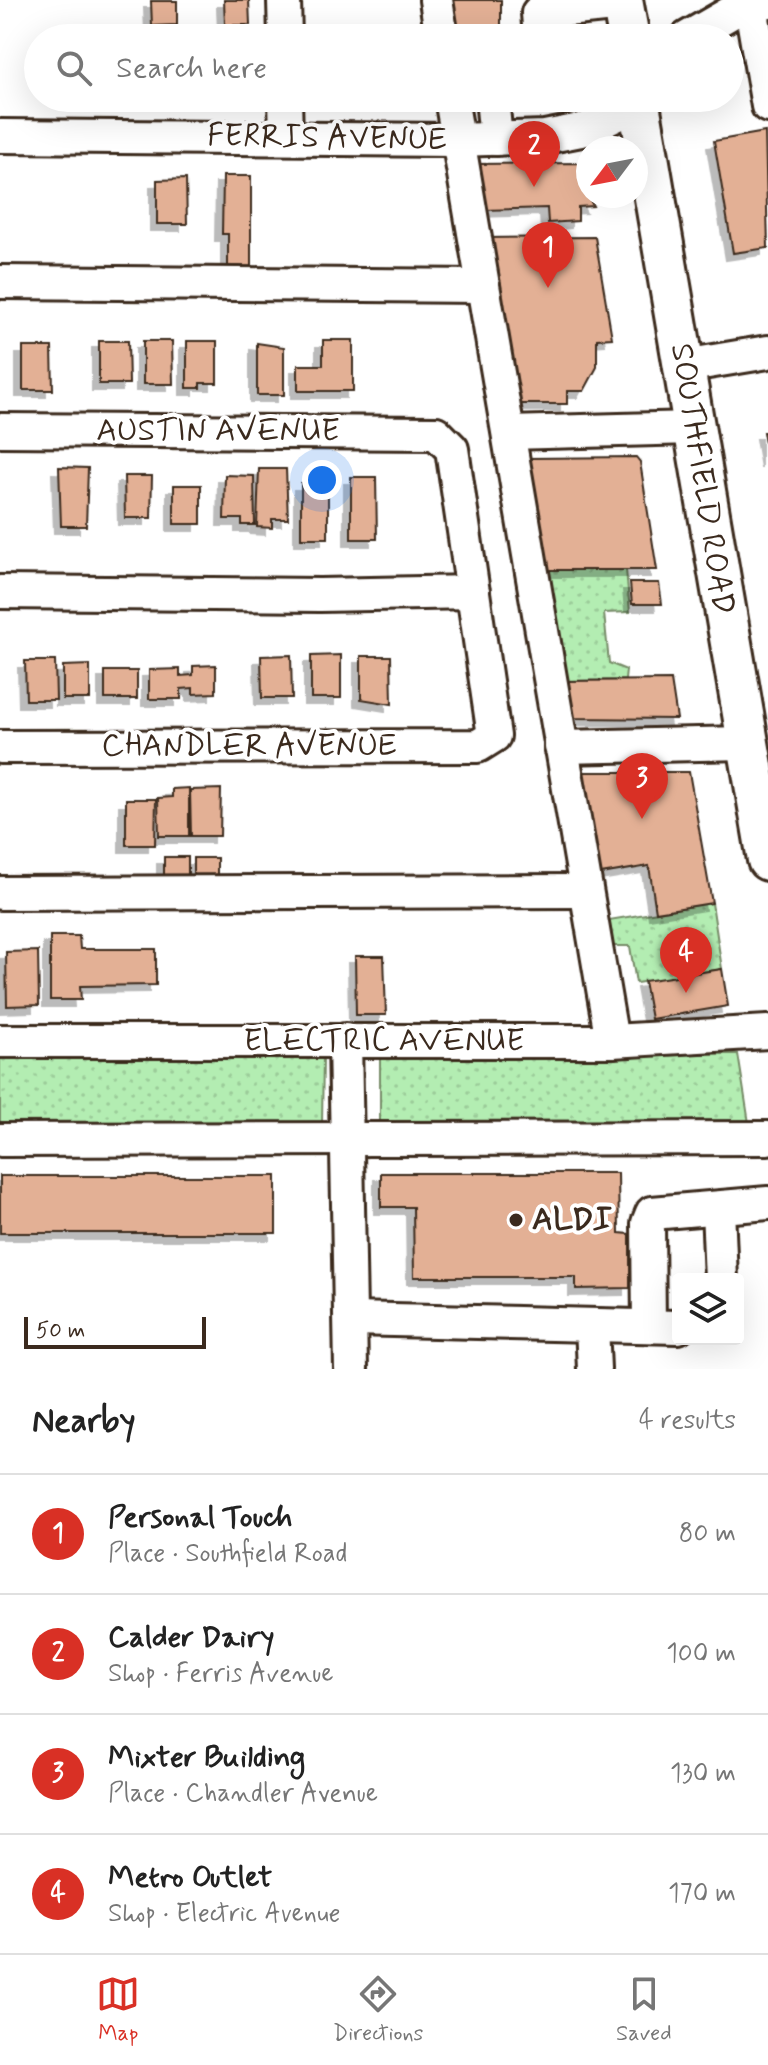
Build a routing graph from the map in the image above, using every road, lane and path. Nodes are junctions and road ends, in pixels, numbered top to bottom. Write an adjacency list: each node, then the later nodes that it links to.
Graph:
1 (284, 0): 6 (street)
2 (436, 0): 7 (street)
3 (760, 5): 8 (street); 9 (street)
4 (624, 14): 5 (street)
5 (538, 17)
6 (285, 24)
7 (440, 24)
8 (711, 24)
9 (768, 106)
10 (285, 112): 16 (street)
11 (453, 112): 18 (street)
12 (493, 112): 17 (street)
13 (618, 112): 17 (street, FERRIS AVENUE)
14 (642, 112): 22 (main road, SOUTHFIELD ROAD)
15 (0, 136): 16 (street, FERRIS AVENUE)
16 (286, 137): 18 (street, FERRIS AVENUE)
17 (496, 139): 18 (street, FERRIS AVENUE)
18 (457, 140): 20 (street)
19 (0, 282): 20 (street)
20 (483, 286): 25 (street)
21 (768, 352): 22 (street)
22 (684, 366): 23 (main road, SOUTHFIELD ROAD)
23 (693, 428): 25 (street); 28 (main road, SOUTHFIELD ROAD)
24 (0, 430): 27 (street, AUSTIN AVENUE)
25 (509, 433): 30 (street)
26 (0, 592): 27 (street)
27 (473, 592): 29 (street, CHANDLER AVENUE)
28 (752, 724): 30 (street); 31 (main road, SOUTHFIELD ROAD)
29 (0, 747)
30 (561, 747): 32 (street)
31 (768, 860)
32 (586, 891): 33 (street); 37 (street)
33 (0, 893)
34 (768, 1032): 37 (street, ELECTRIC AVENUE)
35 (345, 1040): 36 (street, ELECTRIC AVENUE); 37 (street, ELECTRIC AVENUE); 39 (street)
36 (0, 1041)
37 (612, 1041)
38 (768, 1138): 39 (street)
39 (346, 1139): 40 (street); 44 (street)
40 (0, 1140)
41 (768, 1203): 42 (street)
42 (718, 1209): 43 (street); 46 (street)
43 (721, 1273)
44 (351, 1319): 45 (street); 47 (street)
45 (592, 1326): 46 (street); 48 (street)
46 (664, 1326)
47 (351, 1369)
48 (594, 1369)

